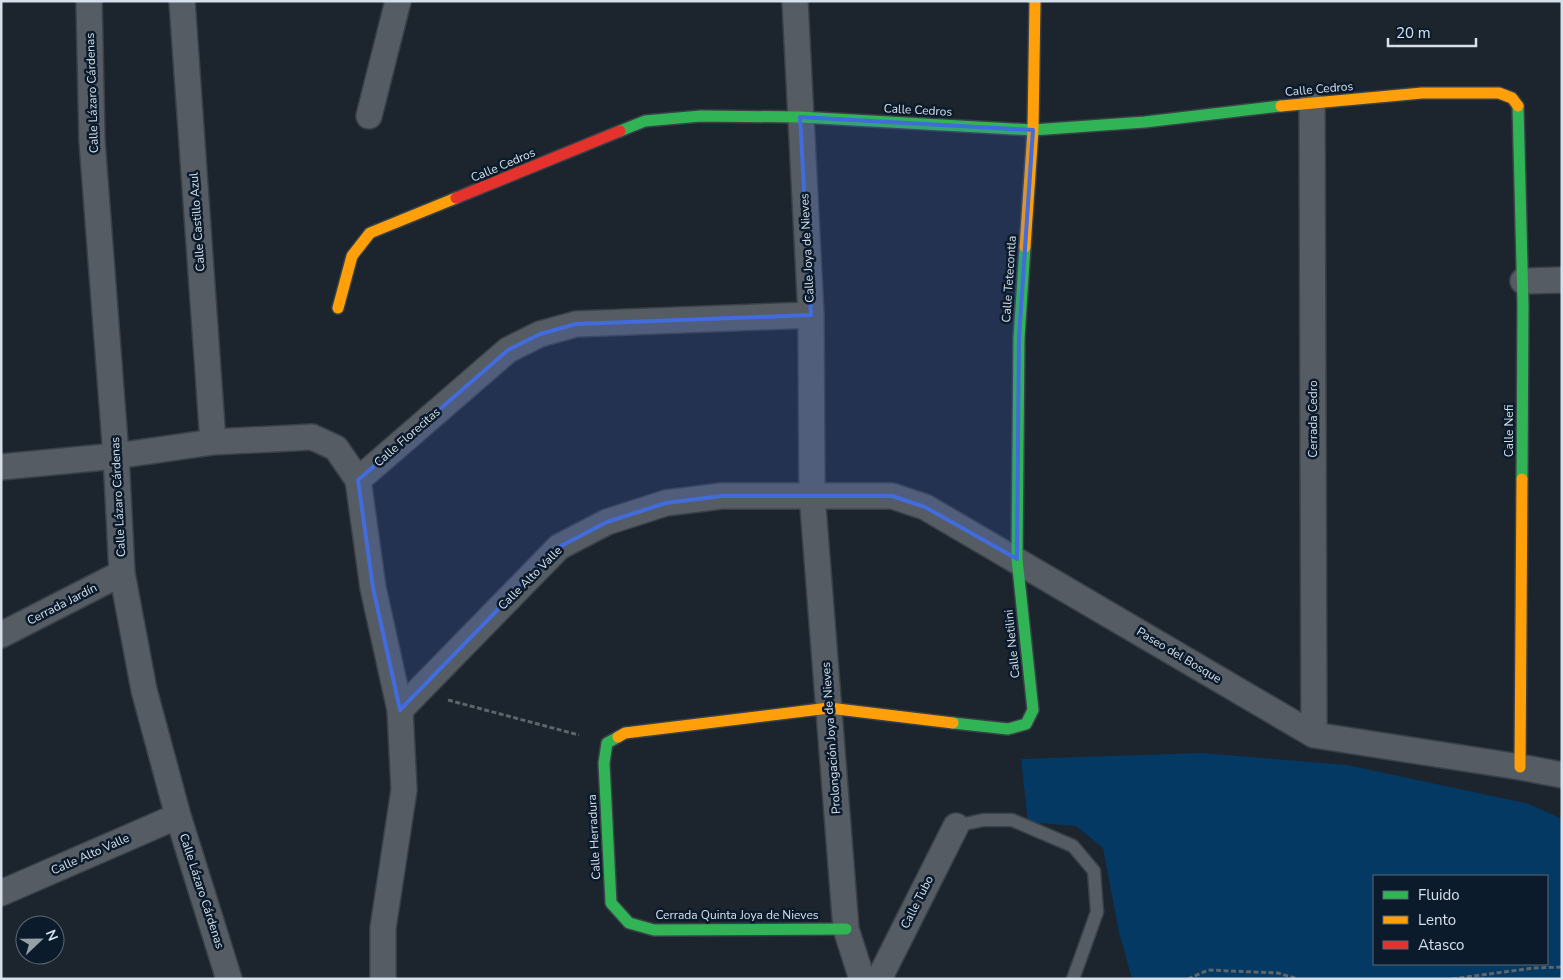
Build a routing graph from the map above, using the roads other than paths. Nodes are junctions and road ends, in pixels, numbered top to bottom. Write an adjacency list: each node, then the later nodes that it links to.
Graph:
1 (89, 1): 16 (street, Calle Lázaro Cárdenas)
2 (182, 1): 15 (street, Calle Castillo Azul)
3 (398, 1): 8 (street)
4 (795, 1): 9 (street, Calle Joya de Nieves)
5 (1035, 1): 10 (street, Calle Tetecontla)
6 (1512, 98): 7 (street, Calle Cedros); 12 (street, Calle Nefi)
7 (1312, 103): 10 (street, Calle Cedros); 25 (street, Cerrada Cedro)
8 (369, 116)
9 (800, 117): 10 (street, Calle Cedros); 13 (street, Calle Cedros); 14 (street, Calle Joya de Nieves)
10 (1033, 130): 20 (street, Calle Tetecontla)
11 (1562, 280): 12 (street)
12 (1523, 281): 26 (street, Calle Nefi)
13 (338, 308)
14 (811, 315): 18 (street, Calle Florecitas); 19 (street, Calle Joya de Nieves)
15 (212, 442): 16 (street); 18 (street)
16 (116, 456): 17 (street); 21 (street, Calle Lázaro Cárdenas)
17 (1, 467)
18 (358, 480): 24 (street)
19 (812, 494): 20 (street, Paseo del Bosque); 23 (street, Prolongación Joya de Nieves); 24 (street, Calle Alto Valle)
20 (1017, 559): 23 (street, Calle Netilini); 25 (street, Paseo del Bosque)
21 (122, 572): 22 (street, Cerrada Jardín); 28 (street, Calle Lázaro Cárdenas)
22 (1, 635)
23 (829, 708): 31 (street, Calle Herradura); 32 (street, Prolongación Joya de Nieves)
24 (400, 710): 34 (street)
25 (1314, 735): 26 (street, Paseo del Bosque)
26 (1520, 767): 27 (street, Paseo del Bosque)
27 (1562, 775)
28 (178, 816): 30 (street, Calle Alto Valle); 33 (street, Calle Lázaro Cárdenas)
29 (956, 826): 36 (street, Calle Tubo); 37 (lane)
30 (1, 893)
31 (629, 923): 32 (street, Cerrada Quinta Joya de Nieves)
32 (846, 929): 35 (street, Prolongación Joya de Nieves)
33 (230, 979)
34 (383, 979)
35 (862, 979)
36 (879, 979)
37 (1073, 979)

